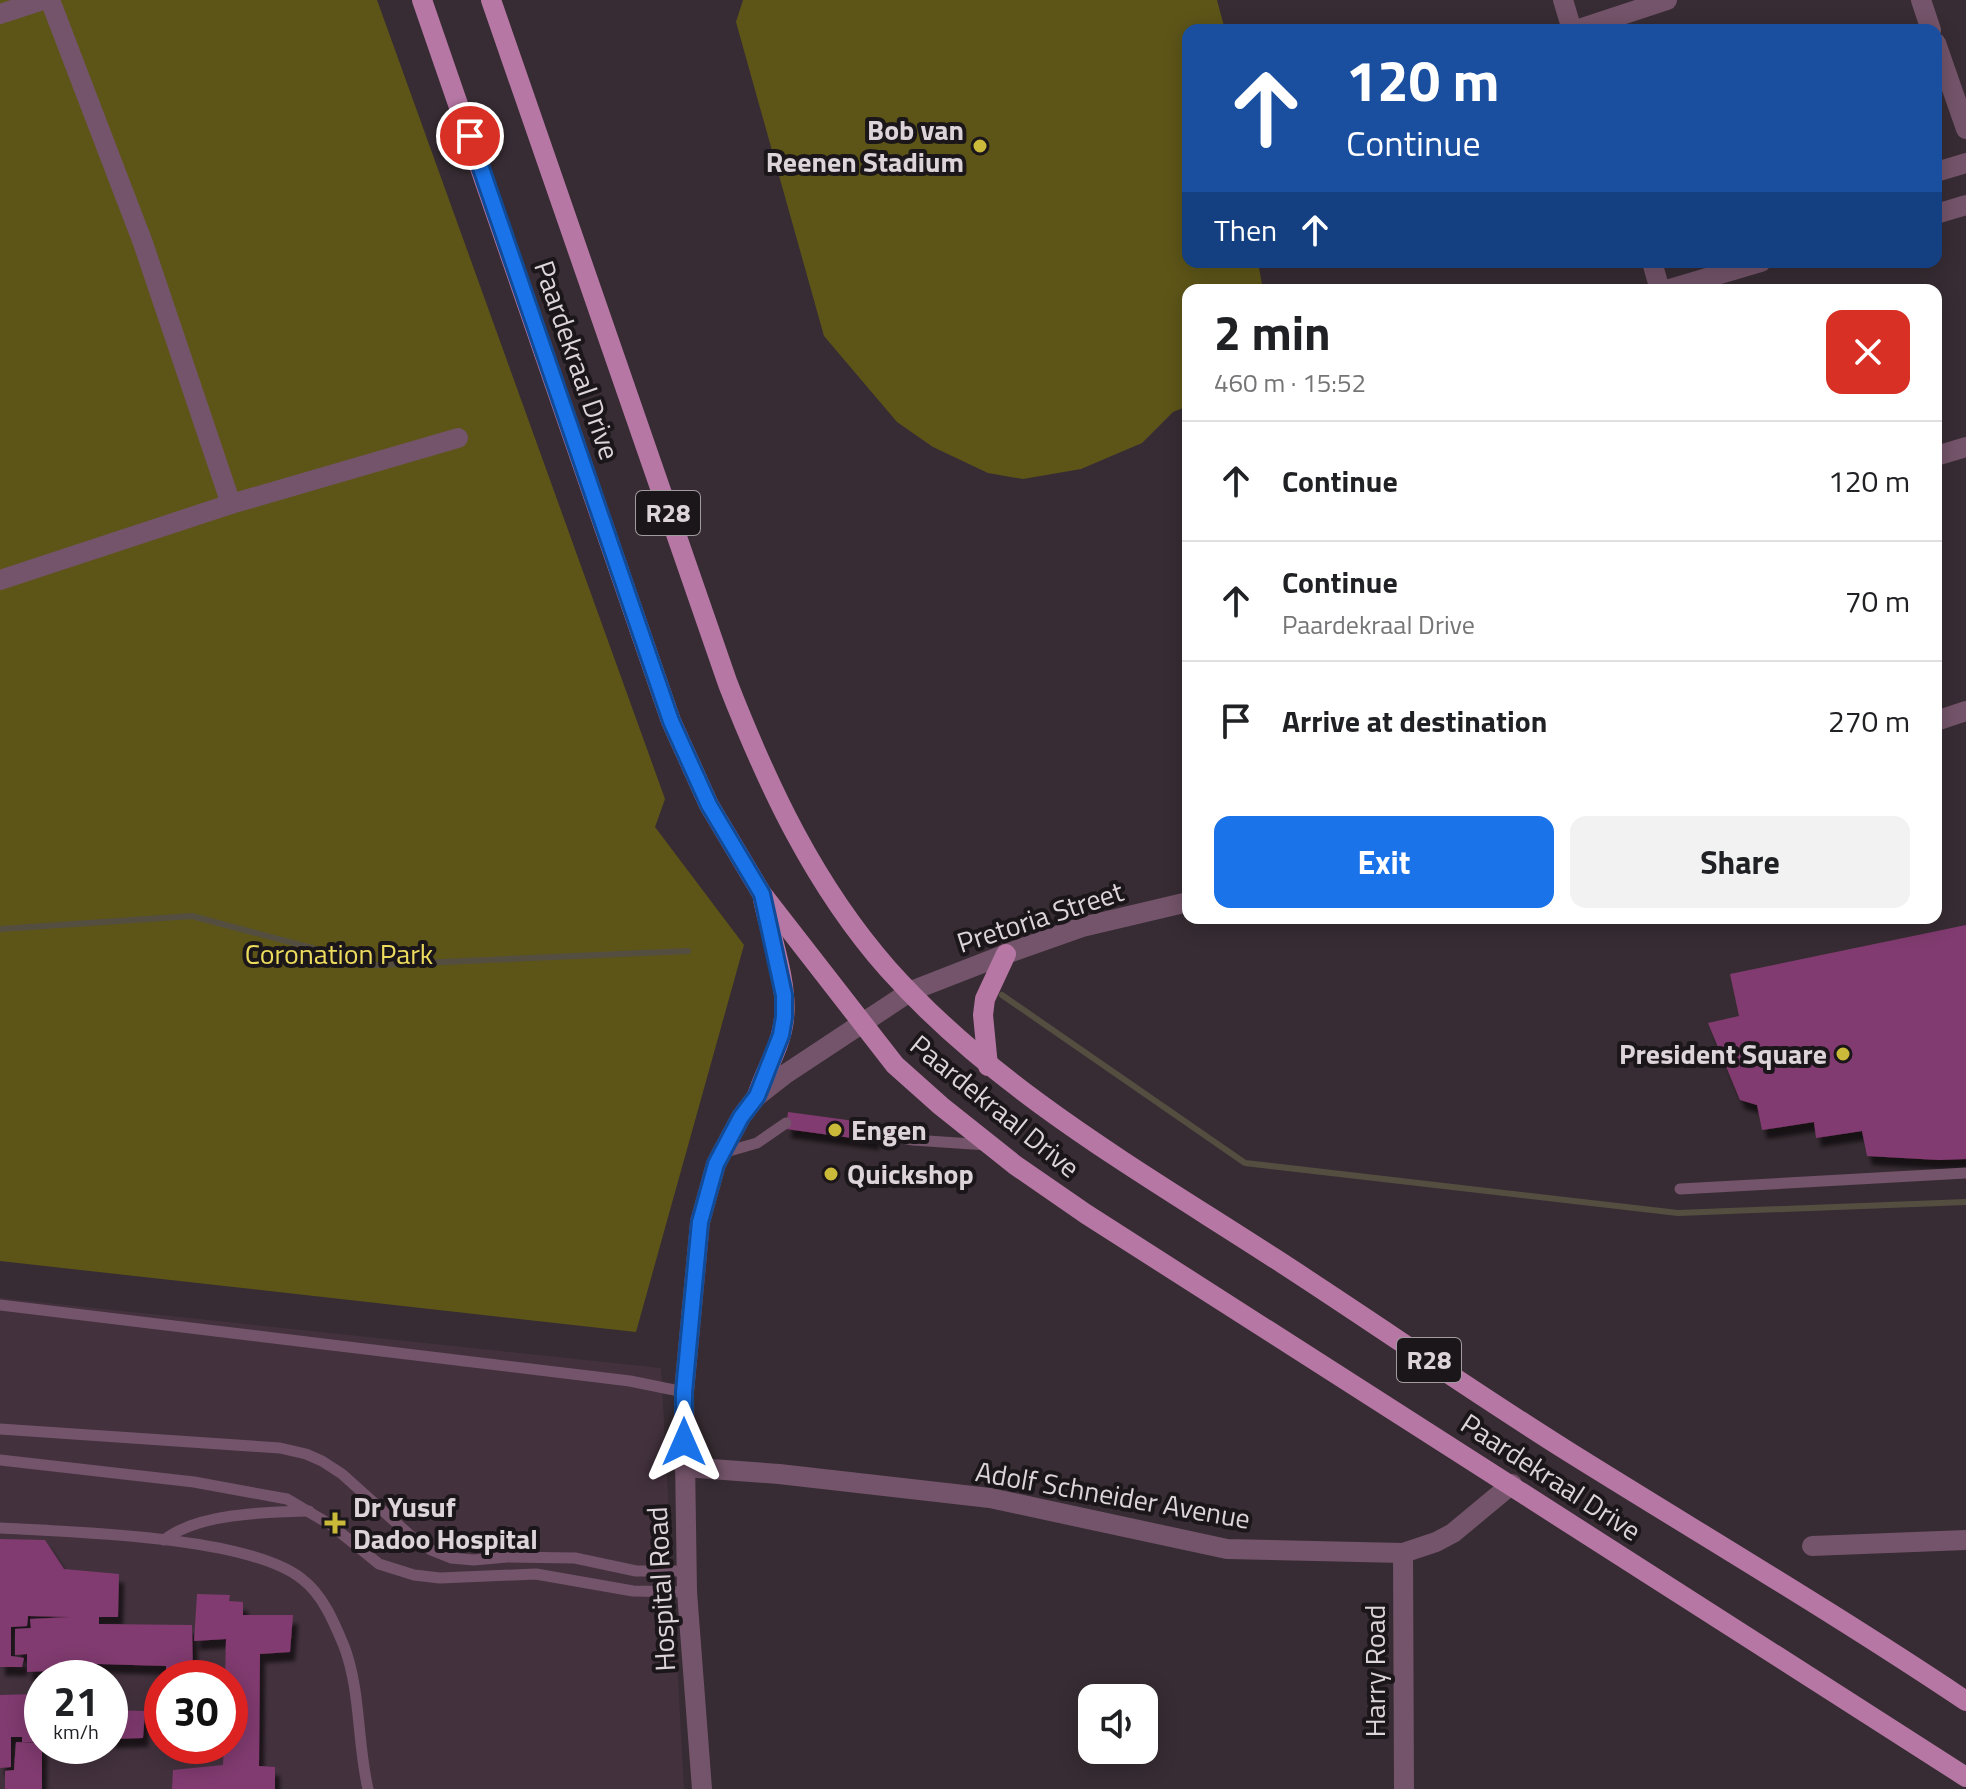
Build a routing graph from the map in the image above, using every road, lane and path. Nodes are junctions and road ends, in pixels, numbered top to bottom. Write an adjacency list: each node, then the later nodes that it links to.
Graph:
1 (43, 0): 8 (street)
2 (50, 0): 23 (street)
3 (422, 0): 27 (main road, Paardekraal Drive / R28)
4 (491, 0): 30 (main road, Paardekraal Drive / R28)
5 (1563, 0): 9 (street)
6 (1667, 0): 10 (street)
7 (1921, 0): 11 (street)
8 (0, 14)
9 (1572, 24)
10 (1593, 24)
11 (1929, 24)
12 (1942, 60): 13 (street)
13 (1966, 129)
14 (1966, 163): 15 (street)
15 (1942, 170)
16 (1966, 205): 17 (street)
17 (1942, 212)
18 (1740, 268): 19 (street)
19 (1684, 284)
20 (458, 438): 23 (street)
21 (1966, 447): 22 (street)
22 (1942, 454)
23 (231, 504): 24 (street)
24 (0, 580)
25 (1966, 711): 26 (street)
26 (1942, 719)
27 (762, 894): 31 (main road, Paardekraal Drive / R28); 33 (main road)
28 (1182, 903): 29 (street, Pretoria Street)
29 (1006, 954): 30 (street, Pretoria Street); 32 (main road)
30 (911, 991): 31 (street, Pretoria Street); 32 (main road, Paardekraal Drive / R28)
31 (862, 1024): 33 (street, Hospital Road); 36 (main road, Paardekraal Drive / R28)
32 (988, 1066): 54 (main road, Paardekraal Drive / R28)
33 (757, 1096): 37 (street, Hospital Road)
34 (786, 1123): 37 (lane)
35 (876, 1133): 36 (lane)
36 (990, 1145): 45 (main road, Paardekraal Drive / R28)
37 (721, 1153): 41 (street, Hospital Road)
38 (1966, 1173): 39 (lane)
39 (1680, 1189)
40 (0, 1305): 41 (lane)
41 (684, 1392): 44 (street, Hospital Road)
42 (0, 1429): 52 (lane)
43 (0, 1460): 46 (lane)
44 (684, 1467): 51 (street, Adolf Schneider Avenue); 52 (street, Hospital Road)
45 (1512, 1484): 51 (street, Adolf Schneider Avenue); 55 (main road, Paardekraal Drive / R28)
46 (310, 1510): 48 (lane); 53 (lane)
47 (0, 1528): 48 (lane)
48 (164, 1540): 56 (lane)
49 (1966, 1540): 50 (street)
50 (1812, 1546)
51 (1403, 1553): 58 (street, Harry Road)
52 (686, 1571): 53 (street, Hospital Road)
53 (687, 1592): 57 (street, Hospital Road)
54 (1966, 1701)
55 (1966, 1777)
56 (368, 1789)
57 (702, 1789)
58 (1404, 1789)

